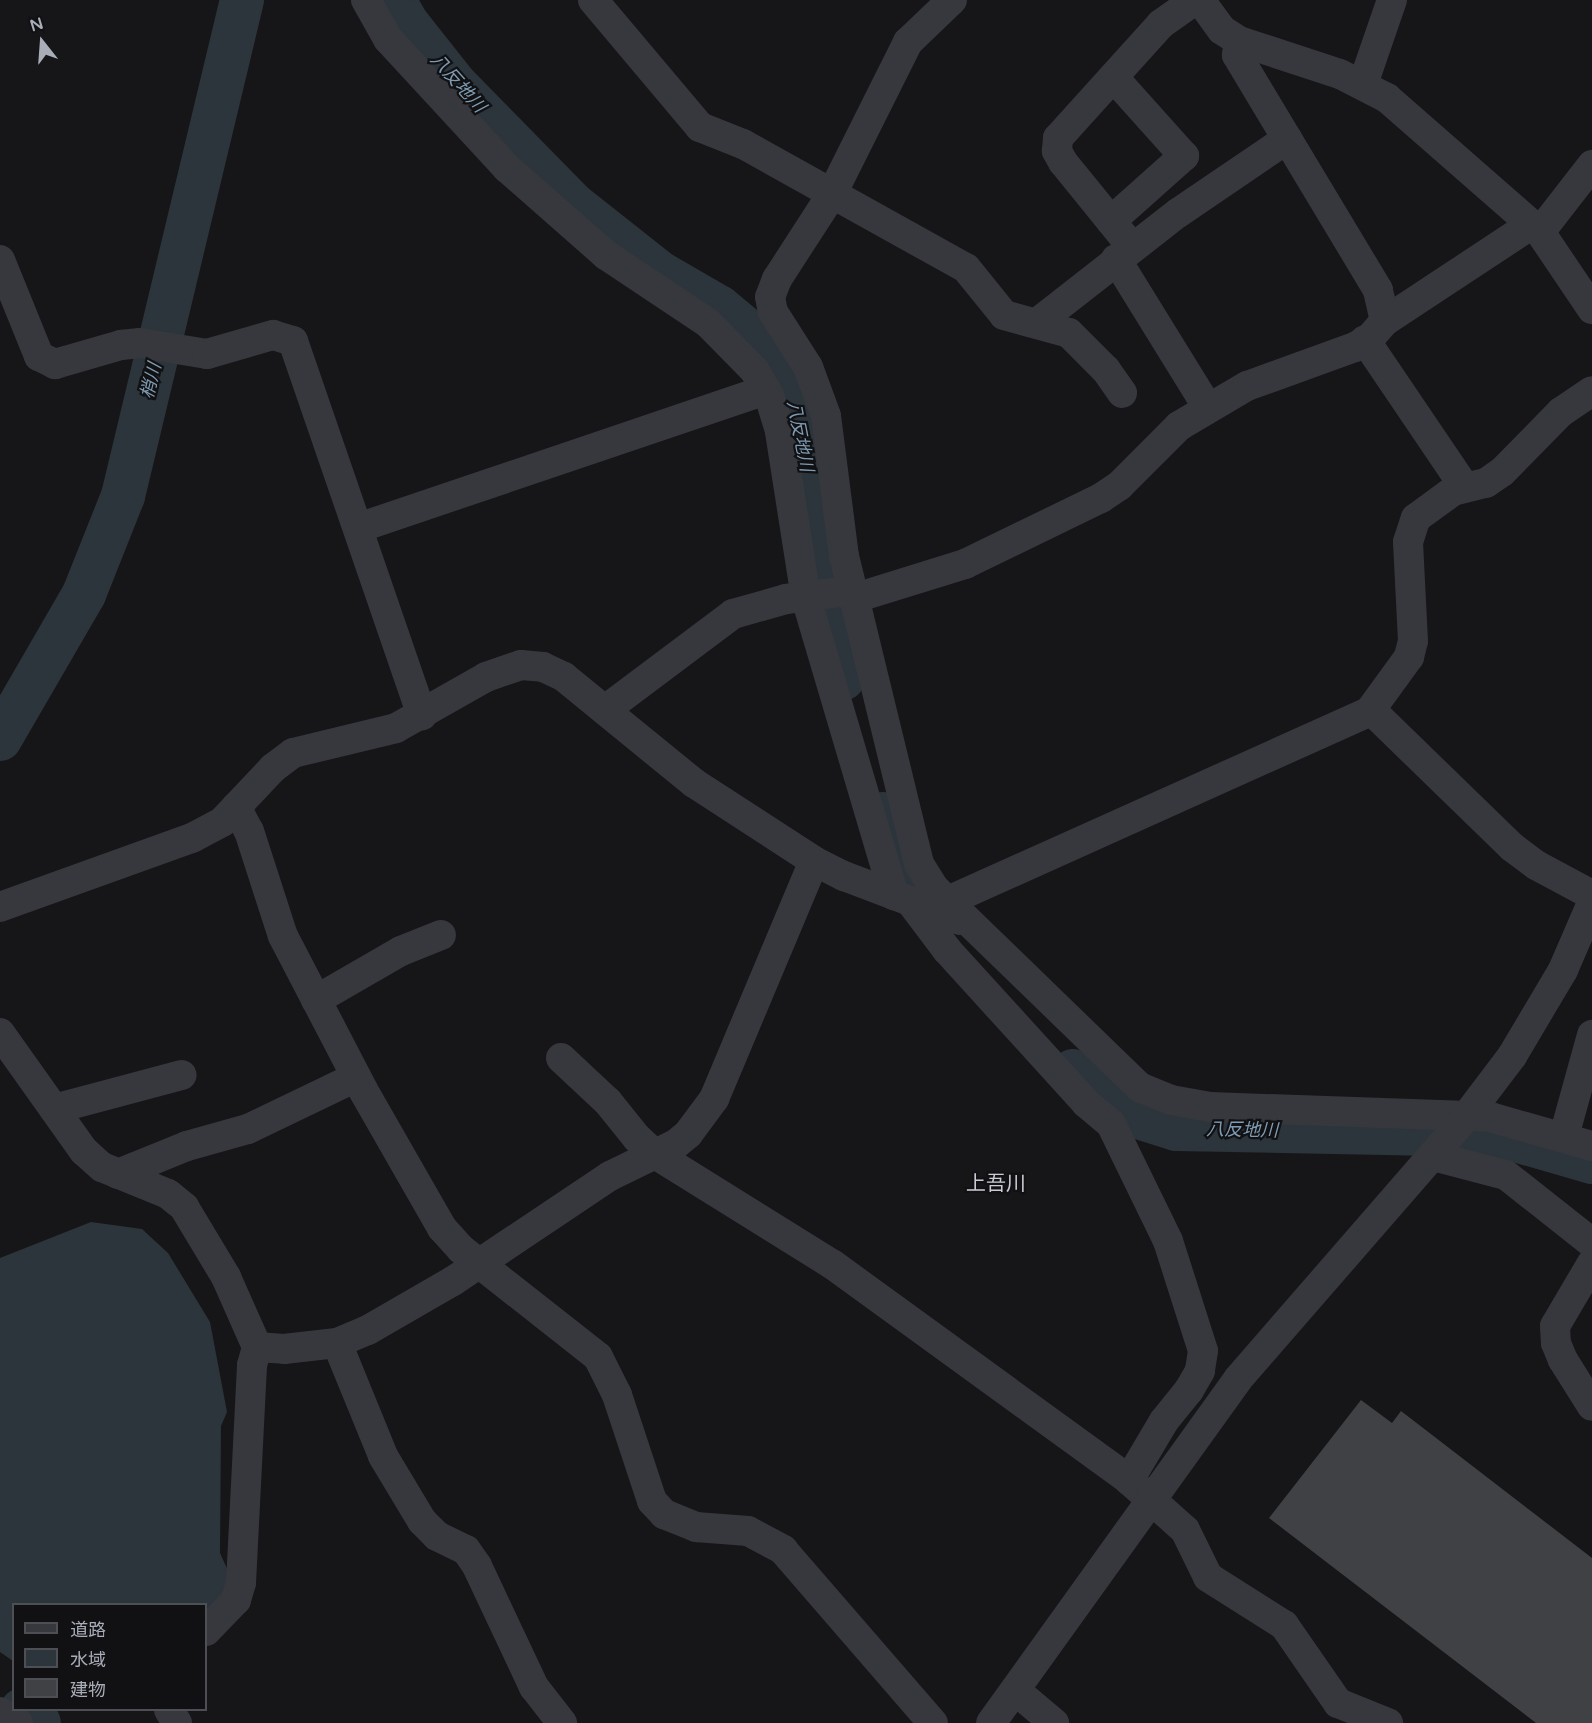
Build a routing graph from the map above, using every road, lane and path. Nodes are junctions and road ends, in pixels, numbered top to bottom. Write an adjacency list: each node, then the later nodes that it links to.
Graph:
1 (366, 0): 20 (street)
2 (592, 0): 12 (street)
3 (952, 0): 12 (street)
4 (1195, 0): 8 (street)
5 (1200, 0): 7 (street)
6 (1392, 0): 9 (street)
7 (1239, 41): 9 (street); 10 (street)
8 (1113, 77): 13 (street); 13 (street)
9 (1363, 84): 14 (street)
10 (1287, 139): 15 (street); 19 (street)
11 (1592, 165): 14 (street)
12 (832, 194): 18 (street); 26 (street)
13 (1111, 221): 15 (street)
14 (1536, 228): 17 (street); 19 (street)
15 (1124, 253): 18 (street); 23 (street)
16 (0, 260): 25 (street)
17 (1592, 309)
18 (1037, 323): 22 (street)
19 (1375, 331): 23 (street); 24 (street)
20 (766, 390): 25 (street); 27 (street)
21 (1592, 391): 24 (street)
22 (1122, 393)
23 (1208, 408): 26 (street)
24 (1464, 486): 29 (street)
25 (357, 528): 30 (street)
26 (853, 593): 27 (street); 35 (street)
27 (806, 598): 28 (street); 34 (street)
28 (605, 710): 30 (street); 32 (street)
29 (1371, 710): 33 (street); 35 (street)
30 (422, 715): 31 (street)
31 (236, 807): 36 (street); 41 (street)
32 (814, 861): 34 (street); 51 (street)
33 (1592, 895)
34 (902, 898): 38 (street); 60 (street)
35 (948, 901): 38 (street)
36 (0, 907)
37 (1587, 916): 40 (street); 48 (street)
38 (974, 925): 48 (street)
39 (441, 934): 41 (street)
40 (1592, 963)
41 (316, 1000): 46 (street)
42 (0, 1033): 47 (street)
43 (1592, 1035): 49 (street)
44 (561, 1058): 51 (street)
45 (182, 1075): 47 (street)
46 (356, 1077): 53 (street); 56 (street)
47 (54, 1109): 53 (street)
48 (1466, 1118): 49 (street); 52 (street)
49 (1564, 1136): 50 (street)
50 (1592, 1146)
51 (655, 1154): 56 (street); 60 (street)
52 (1433, 1156): 54 (street); 60 (street)
53 (118, 1174): 58 (street)
54 (1592, 1243)
55 (1592, 1263): 59 (street)
56 (480, 1264): 57 (street); 66 (street)
57 (337, 1343): 58 (street); 65 (street)
58 (257, 1347): 61 (street)
59 (1592, 1406)
60 (1139, 1488): 62 (street); 69 (street)
61 (207, 1630)
62 (1016, 1690): 67 (street); 68 (street)
63 (0, 1712): 64 (street)
64 (18, 1723)
65 (562, 1723)
66 (933, 1723)
67 (992, 1723)
68 (1054, 1723)
69 (1388, 1723)

